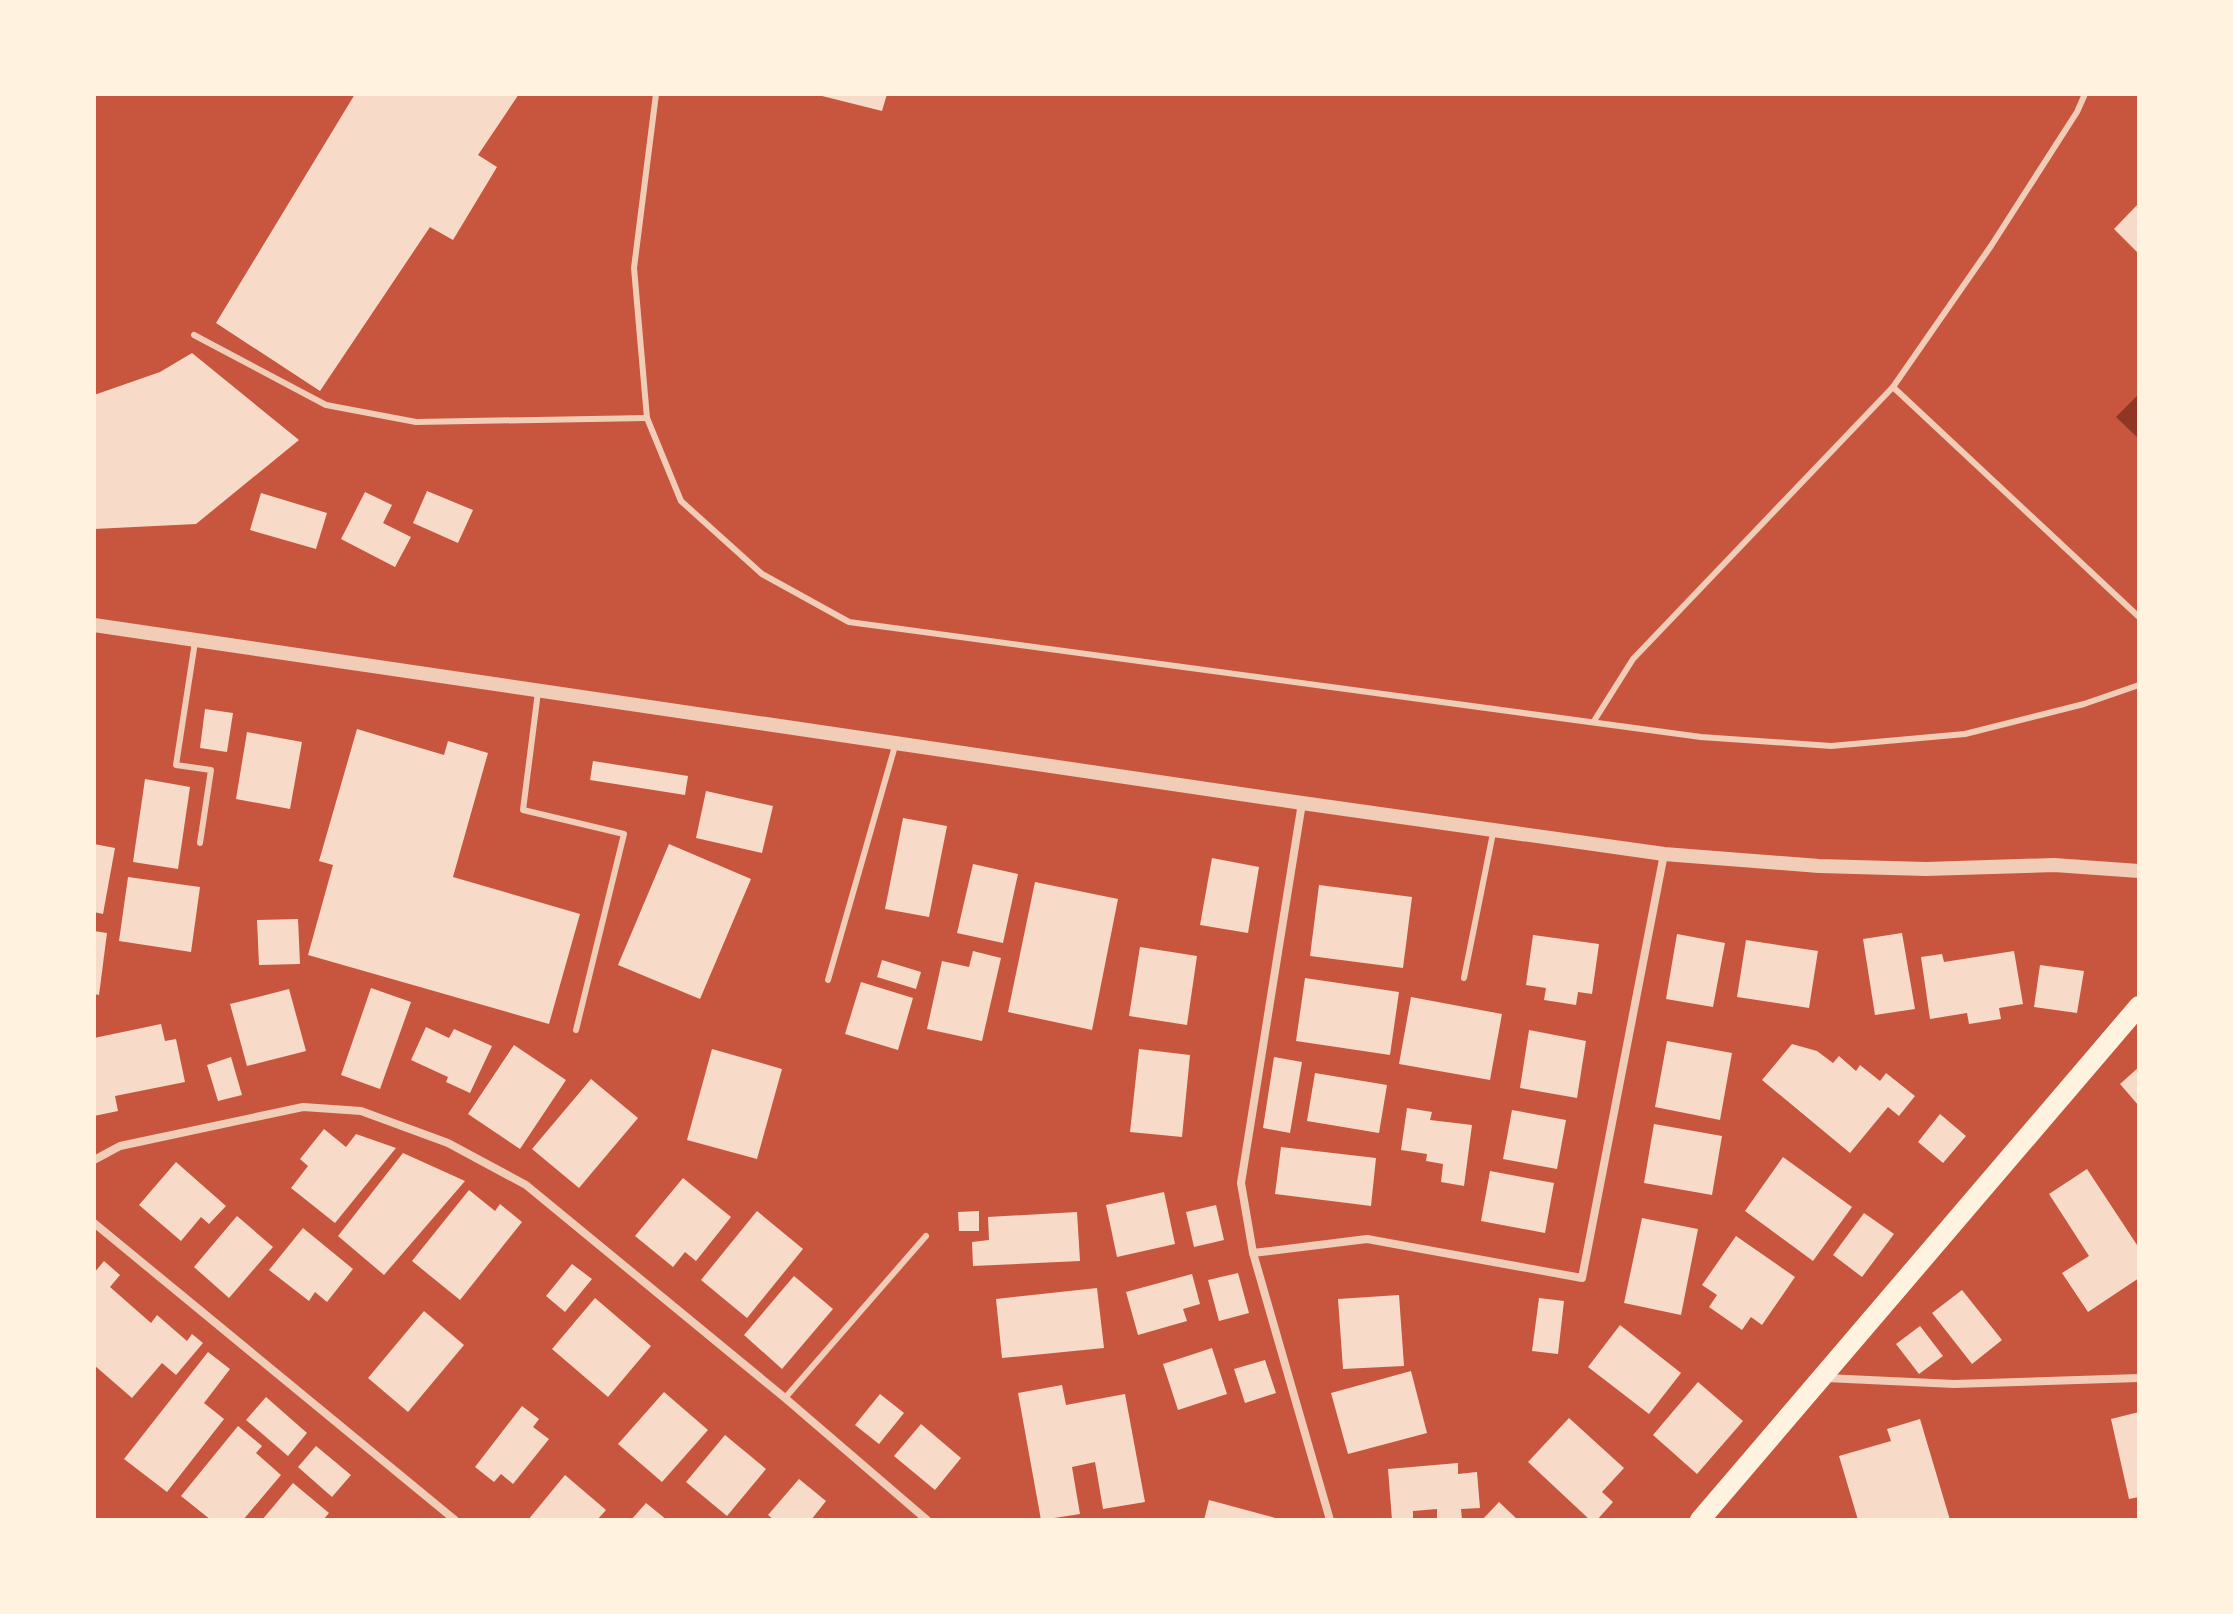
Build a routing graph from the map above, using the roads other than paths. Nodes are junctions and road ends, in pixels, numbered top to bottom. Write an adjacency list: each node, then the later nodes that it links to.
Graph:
1 (656, 94): 5 (lane)
2 (2085, 94): 4 (lane)
3 (194, 335): 5 (lane)
4 (1893, 387): 6 (lane); 11 (lane)
5 (647, 418): 11 (lane)
6 (2139, 617)
7 (94, 625): 8 (street)
8 (195, 642): 10 (street); 15 (lane)
9 (2139, 685): 11 (lane)
10 (539, 691): 12 (street); 21 (lane)
11 (1594, 721)
12 (896, 742): 13 (street); 19 (lane)
13 (1302, 803): 14 (street); 25 (street)
14 (1493, 830): 16 (street); 18 (lane)
15 (200, 843)
16 (1664, 854): 17 (street); 25 (street)
17 (2139, 871)
18 (1464, 978)
19 (828, 980)
20 (2139, 1006): 26 (main road)
21 (576, 1030)
22 (94, 1160): 28 (street)
23 (94, 1223): 29 (street)
24 (926, 1236): 28 (lane)
25 (1253, 1253): 31 (street)
26 (1821, 1378): 27 (street); 32 (main road)
27 (2139, 1378)
28 (785, 1398): 30 (street)
29 (455, 1520)
30 (927, 1520)
31 (1330, 1520)
32 (1700, 1520)

